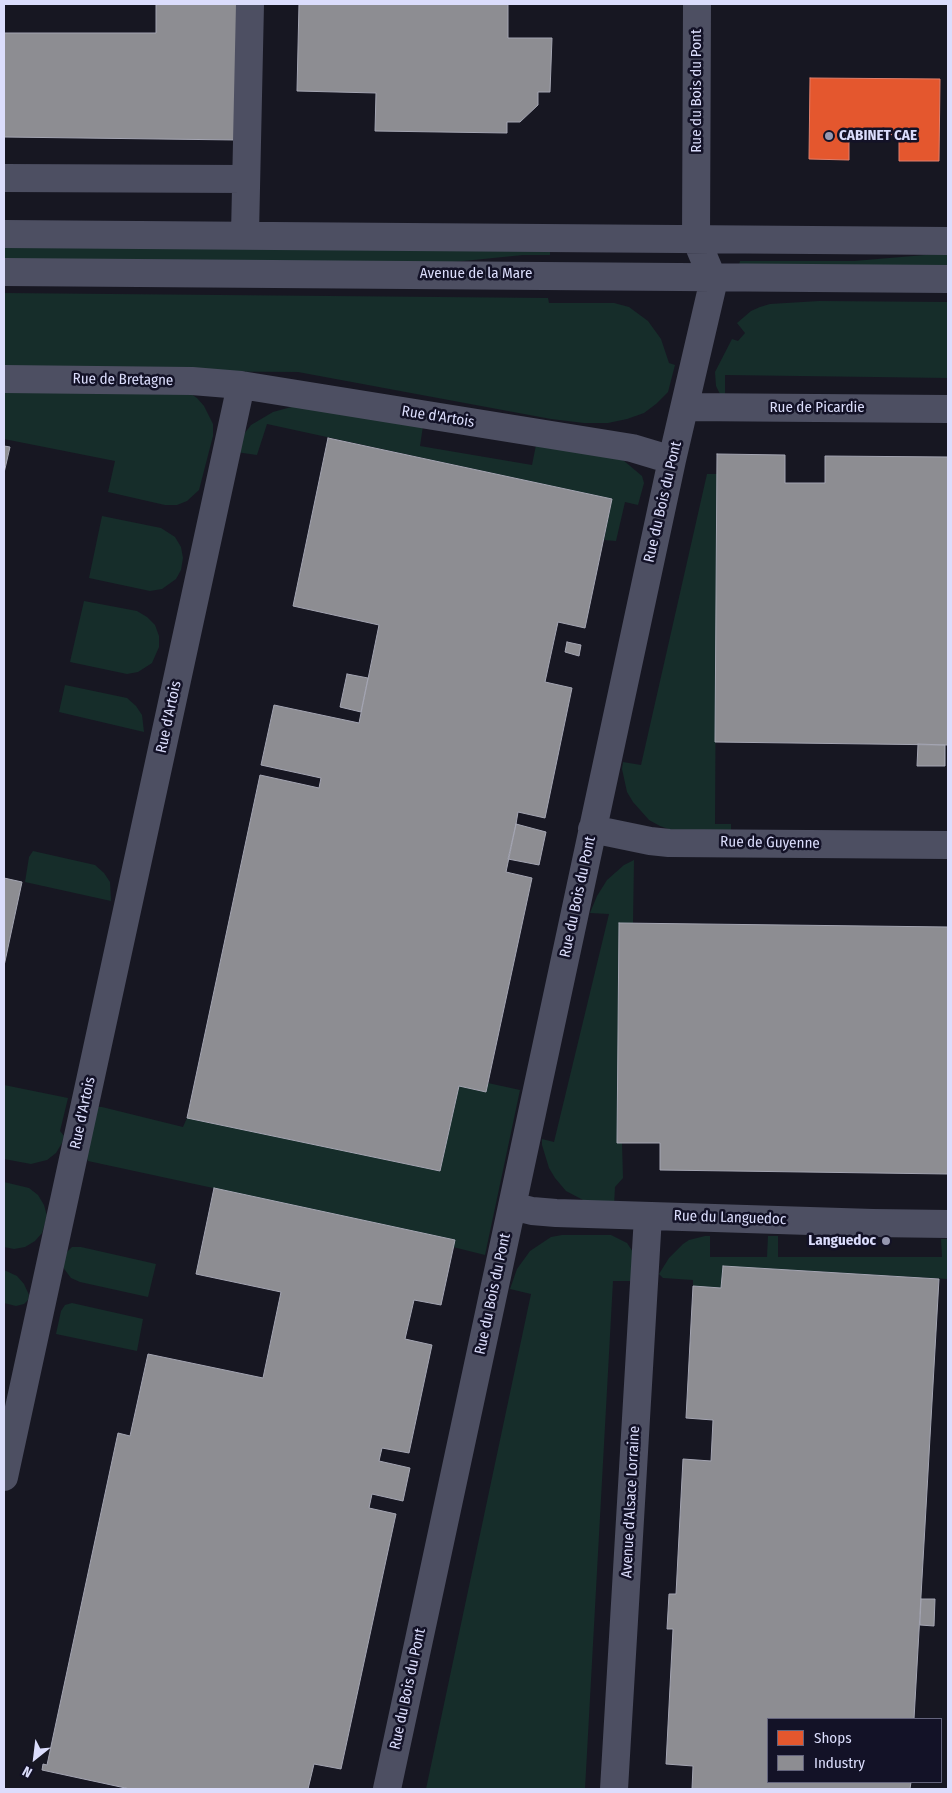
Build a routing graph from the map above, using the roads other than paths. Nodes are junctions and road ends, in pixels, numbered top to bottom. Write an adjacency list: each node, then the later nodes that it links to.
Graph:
1 (250, 4): 4 (street)
2 (697, 4): 7 (street, Rue du Bois du Pont)
3 (4, 178): 4 (street)
4 (246, 179): 6 (street)
5 (4, 234): 6 (street)
6 (245, 234): 7 (street)
7 (696, 239): 8 (street); 10 (street, Rue du Bois du Pont)
8 (948, 241)
9 (4, 272): 10 (street, Avenue de la Mare)
10 (712, 277): 11 (street, Avenue de la Mare); 14 (street, Rue du Bois du Pont)
11 (948, 279)
12 (4, 379): 13 (street, Rue de Bretagne)
13 (241, 385): 16 (street, Rue d'Artois); 22 (street, Rue d'Artois)
14 (685, 407): 15 (street, Rue de Picardie); 16 (street, Rue du Bois du Pont)
15 (948, 409)
16 (672, 460): 17 (street, Rue du Bois du Pont)
17 (592, 829): 18 (street, Rue de Guyenne); 19 (street, Rue du Bois du Pont)
18 (948, 845)
19 (512, 1206): 20 (street, Rue du Languedoc); 23 (street, Rue du Bois du Pont)
20 (648, 1216): 21 (street, Rue du Languedoc); 24 (street, Avenue d'Alsace Lorraine)
21 (948, 1224)
22 (4, 1477)
23 (387, 1789)
24 (614, 1789)

